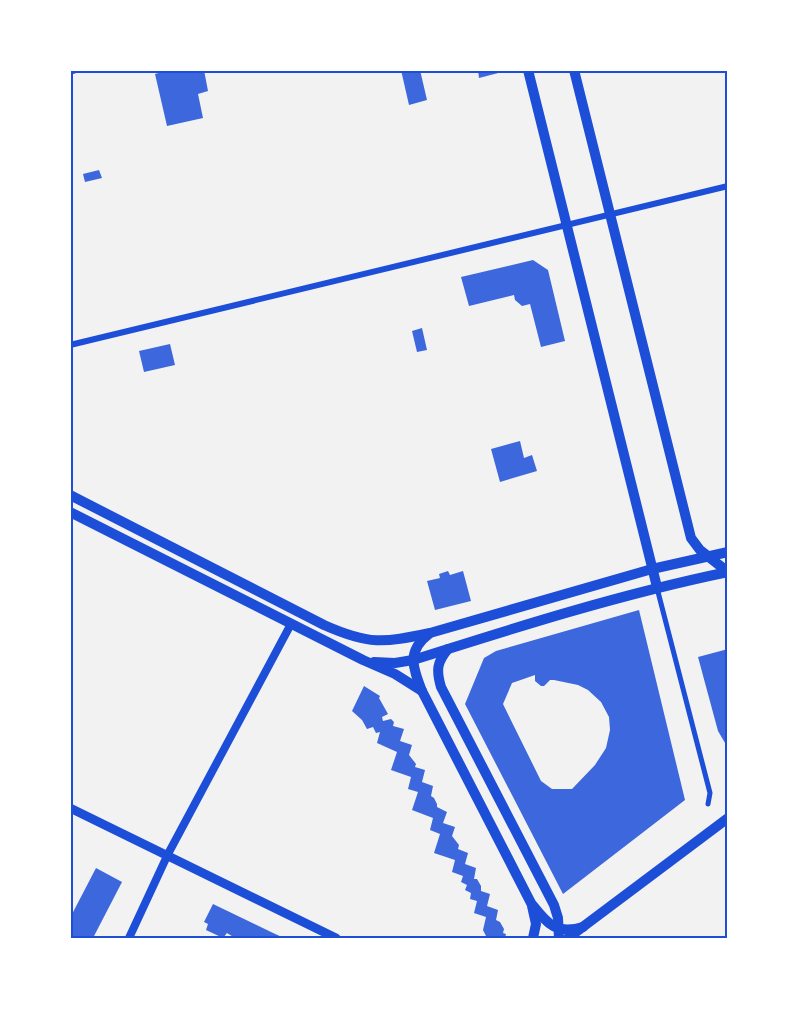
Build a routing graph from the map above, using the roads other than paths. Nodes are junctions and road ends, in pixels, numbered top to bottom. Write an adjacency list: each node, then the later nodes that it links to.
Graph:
1 (76, 70): 4 (street)
2 (528, 70): 7 (main road)
3 (574, 70): 6 (main road)
4 (70, 72)
5 (728, 186): 6 (street)
6 (611, 214): 7 (street); 12 (main road)
7 (566, 225): 8 (street); 13 (main road)
8 (70, 345)
9 (70, 495): 17 (main road)
10 (70, 512): 16 (main road)
11 (728, 552): 12 (main road)
12 (708, 558): 13 (main road); 14 (main road)
13 (652, 569): 15 (main road); 17 (main road)
14 (728, 573): 15 (main road)
15 (657, 587): 18 (main road); 22 (street)
16 (291, 624): 19 (main road); 25 (street)
17 (430, 633): 20 (main road)
18 (448, 649): 20 (main road); 28 (main road)
19 (363, 660): 20 (main road); 21 (main road)
20 (413, 660): 21 (main road)
21 (422, 691): 26 (main road)
22 (708, 804)
23 (70, 808): 25 (main road)
24 (728, 818): 27 (main road)
25 (168, 855): 29 (street); 30 (main road)
26 (531, 903): 28 (main road); 31 (main road)
27 (583, 927): 28 (main road); 32 (main road)
28 (559, 934)
29 (129, 939)
30 (336, 939)
31 (533, 939)
32 (568, 939)

